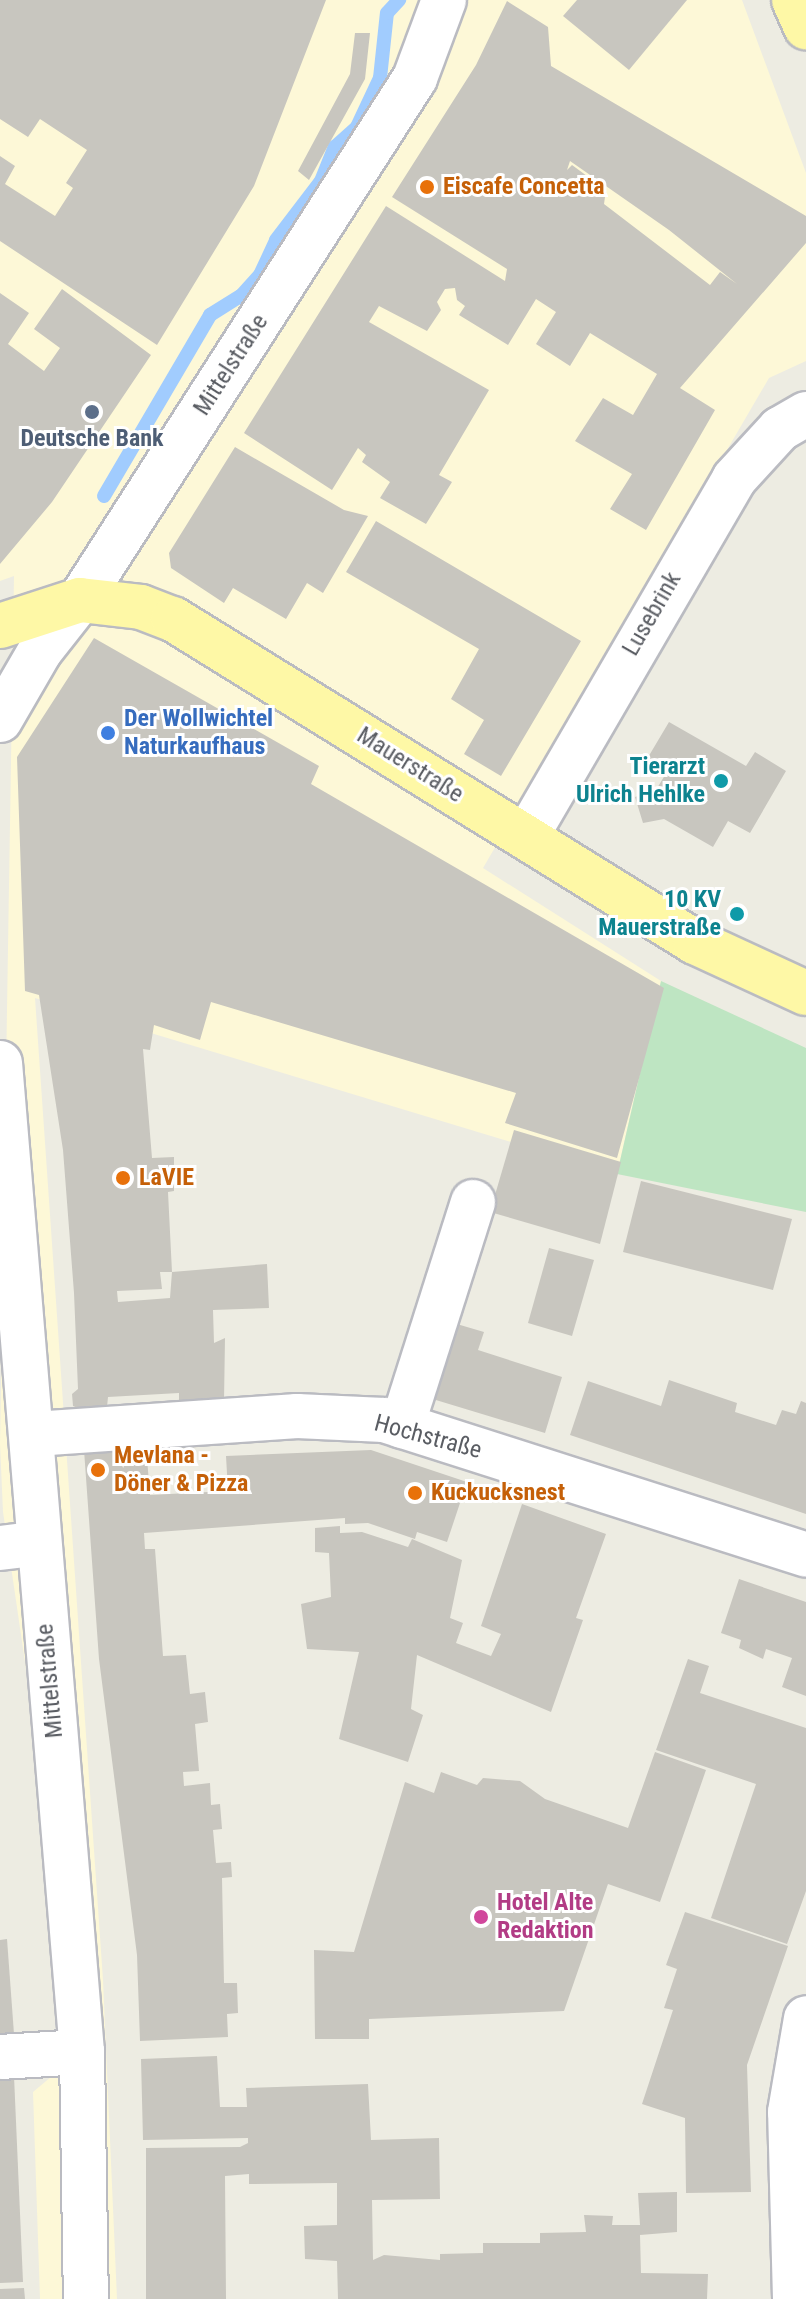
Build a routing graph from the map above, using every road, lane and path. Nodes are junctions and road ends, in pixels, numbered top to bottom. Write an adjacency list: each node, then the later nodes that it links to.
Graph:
1 (444, 0): 5 (street, Mittelstraße)
2 (794, 0): 3 (main road)
3 (806, 27)
4 (806, 414): 8 (street, Lusebrink)
5 (80, 600): 6 (main road, Mauerstraße); 7 (street, Mittelstraße); 8 (main road, Mauerstraße)
6 (0, 626)
7 (0, 720)
8 (526, 837): 9 (main road, Mauerstraße)
9 (806, 993)
10 (0, 1063): 13 (street, Mittelstraße)
11 (473, 1202): 12 (street)
12 (402, 1426): 13 (street, Hochstraße); 15 (street, Hochstraße)
13 (34, 1434): 14 (street, Mittelstraße)
14 (19, 1545): 17 (street, Mittelstraße)
15 (806, 1555)
16 (806, 2018): 20 (street)
17 (82, 2052): 18 (street); 19 (street, Mittelstraße)
18 (0, 2057)
19 (86, 2299)
20 (795, 2299)

